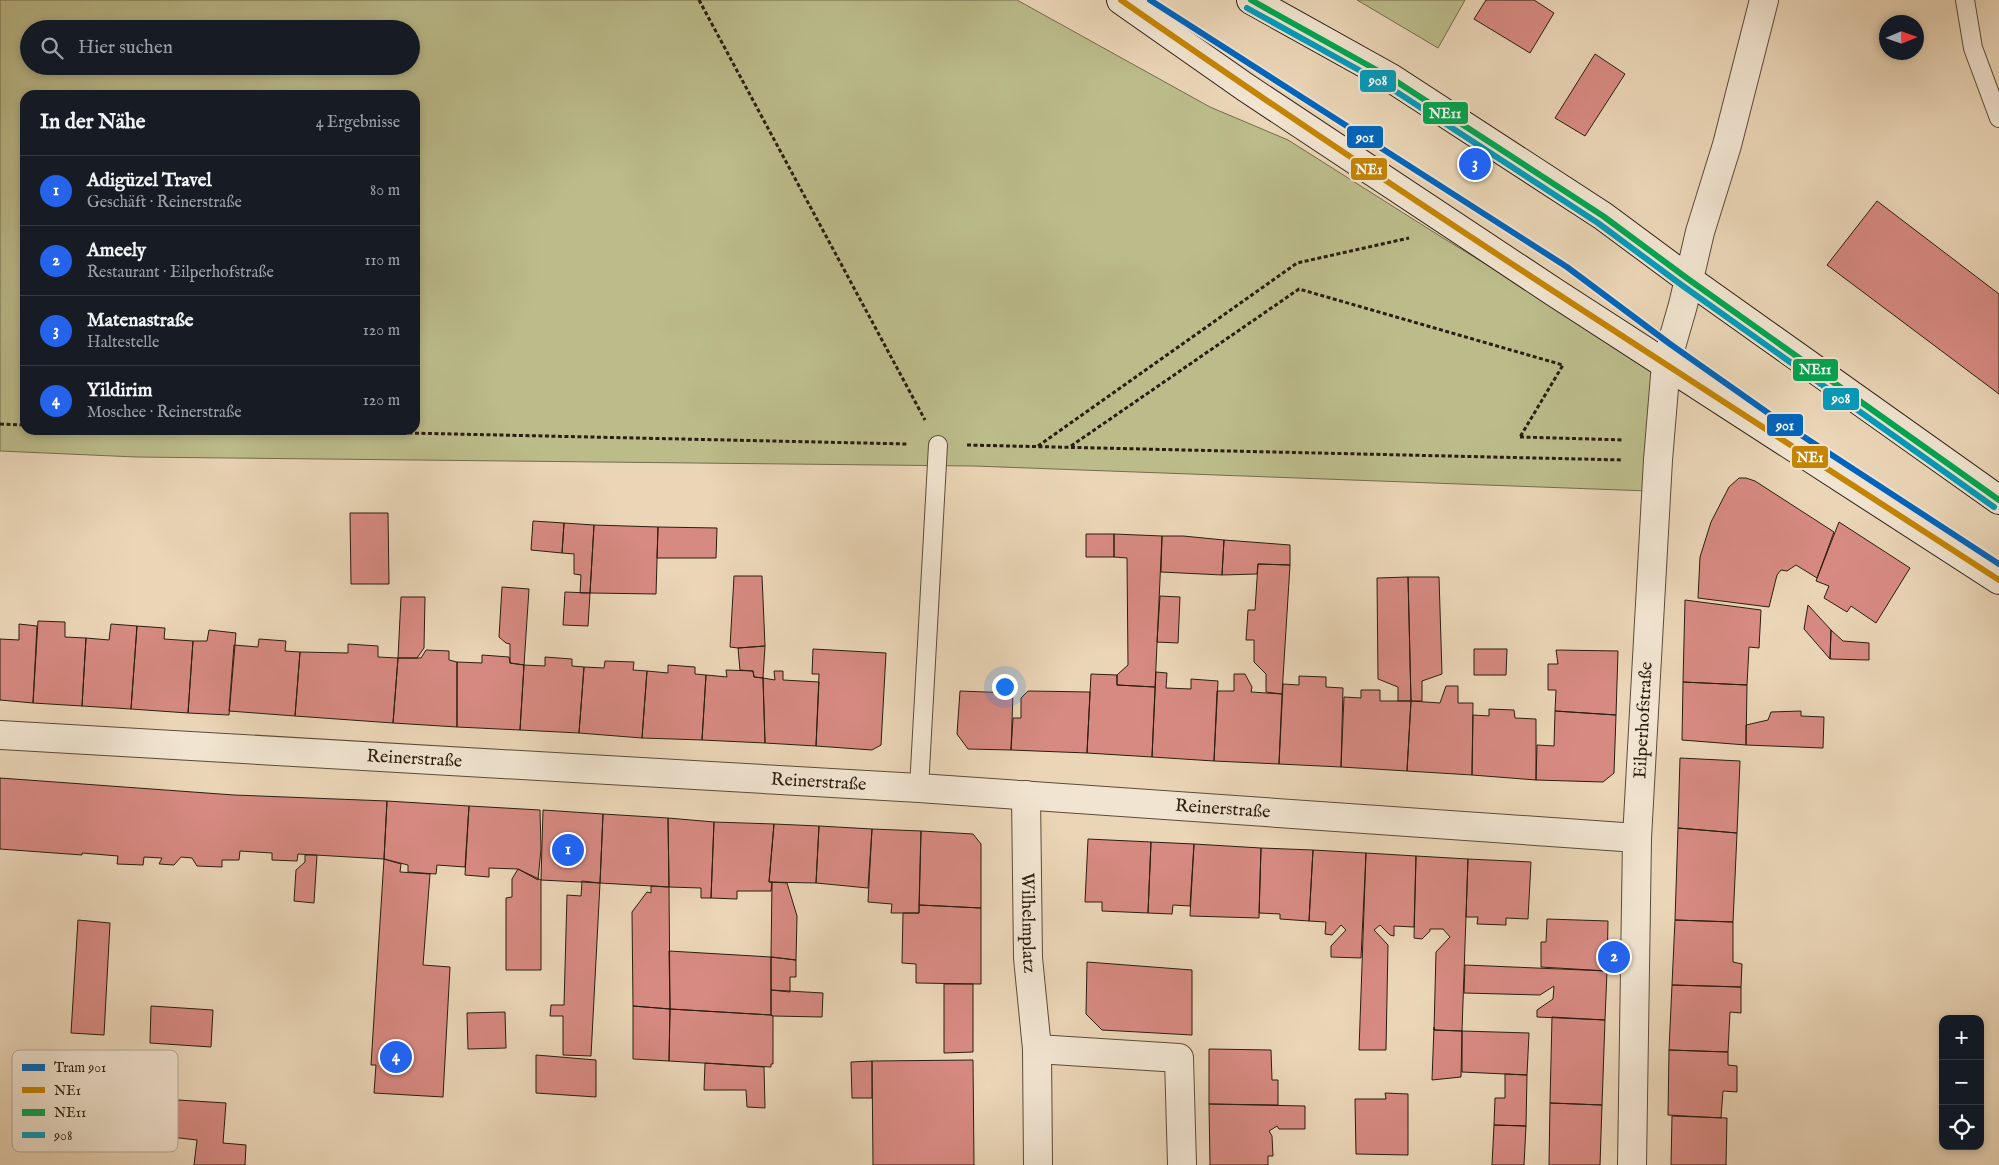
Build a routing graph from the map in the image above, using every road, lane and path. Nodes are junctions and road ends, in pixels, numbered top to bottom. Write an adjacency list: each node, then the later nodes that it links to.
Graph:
1 (699, 0): 13 (path)
2 (1121, 0): 7 (street)
3 (1251, 0): 8 (street)
4 (1764, 0): 8 (street, Eilperhofstraße)
5 (1965, 0): 6 (lane)
6 (1999, 118)
7 (1456, 227): 9 (street); 14 (path)
8 (1688, 279): 9 (street, Eilperhofstraße); 16 (street)
9 (1666, 364): 17 (street); 21 (street, Eilperhofstraße)
10 (0, 424): 11 (path)
11 (20, 424)
12 (1596, 439): 15 (path)
13 (938, 445): 19 (lane)
14 (1038, 447)
15 (1069, 448)
16 (1999, 500)
17 (1999, 580)
18 (0, 734): 19 (street, Reinerstraße)
19 (919, 788): 20 (street, Reinerstraße)
20 (1026, 795): 21 (street, Reinerstraße); 22 (street, Wilhelmplatz)
21 (1637, 838): 25 (street, Eilperhofstraße)
22 (1036, 1049): 23 (street, Wilhelmplatz); 24 (street)
23 (1038, 1165)
24 (1182, 1165)
25 (1632, 1165)

